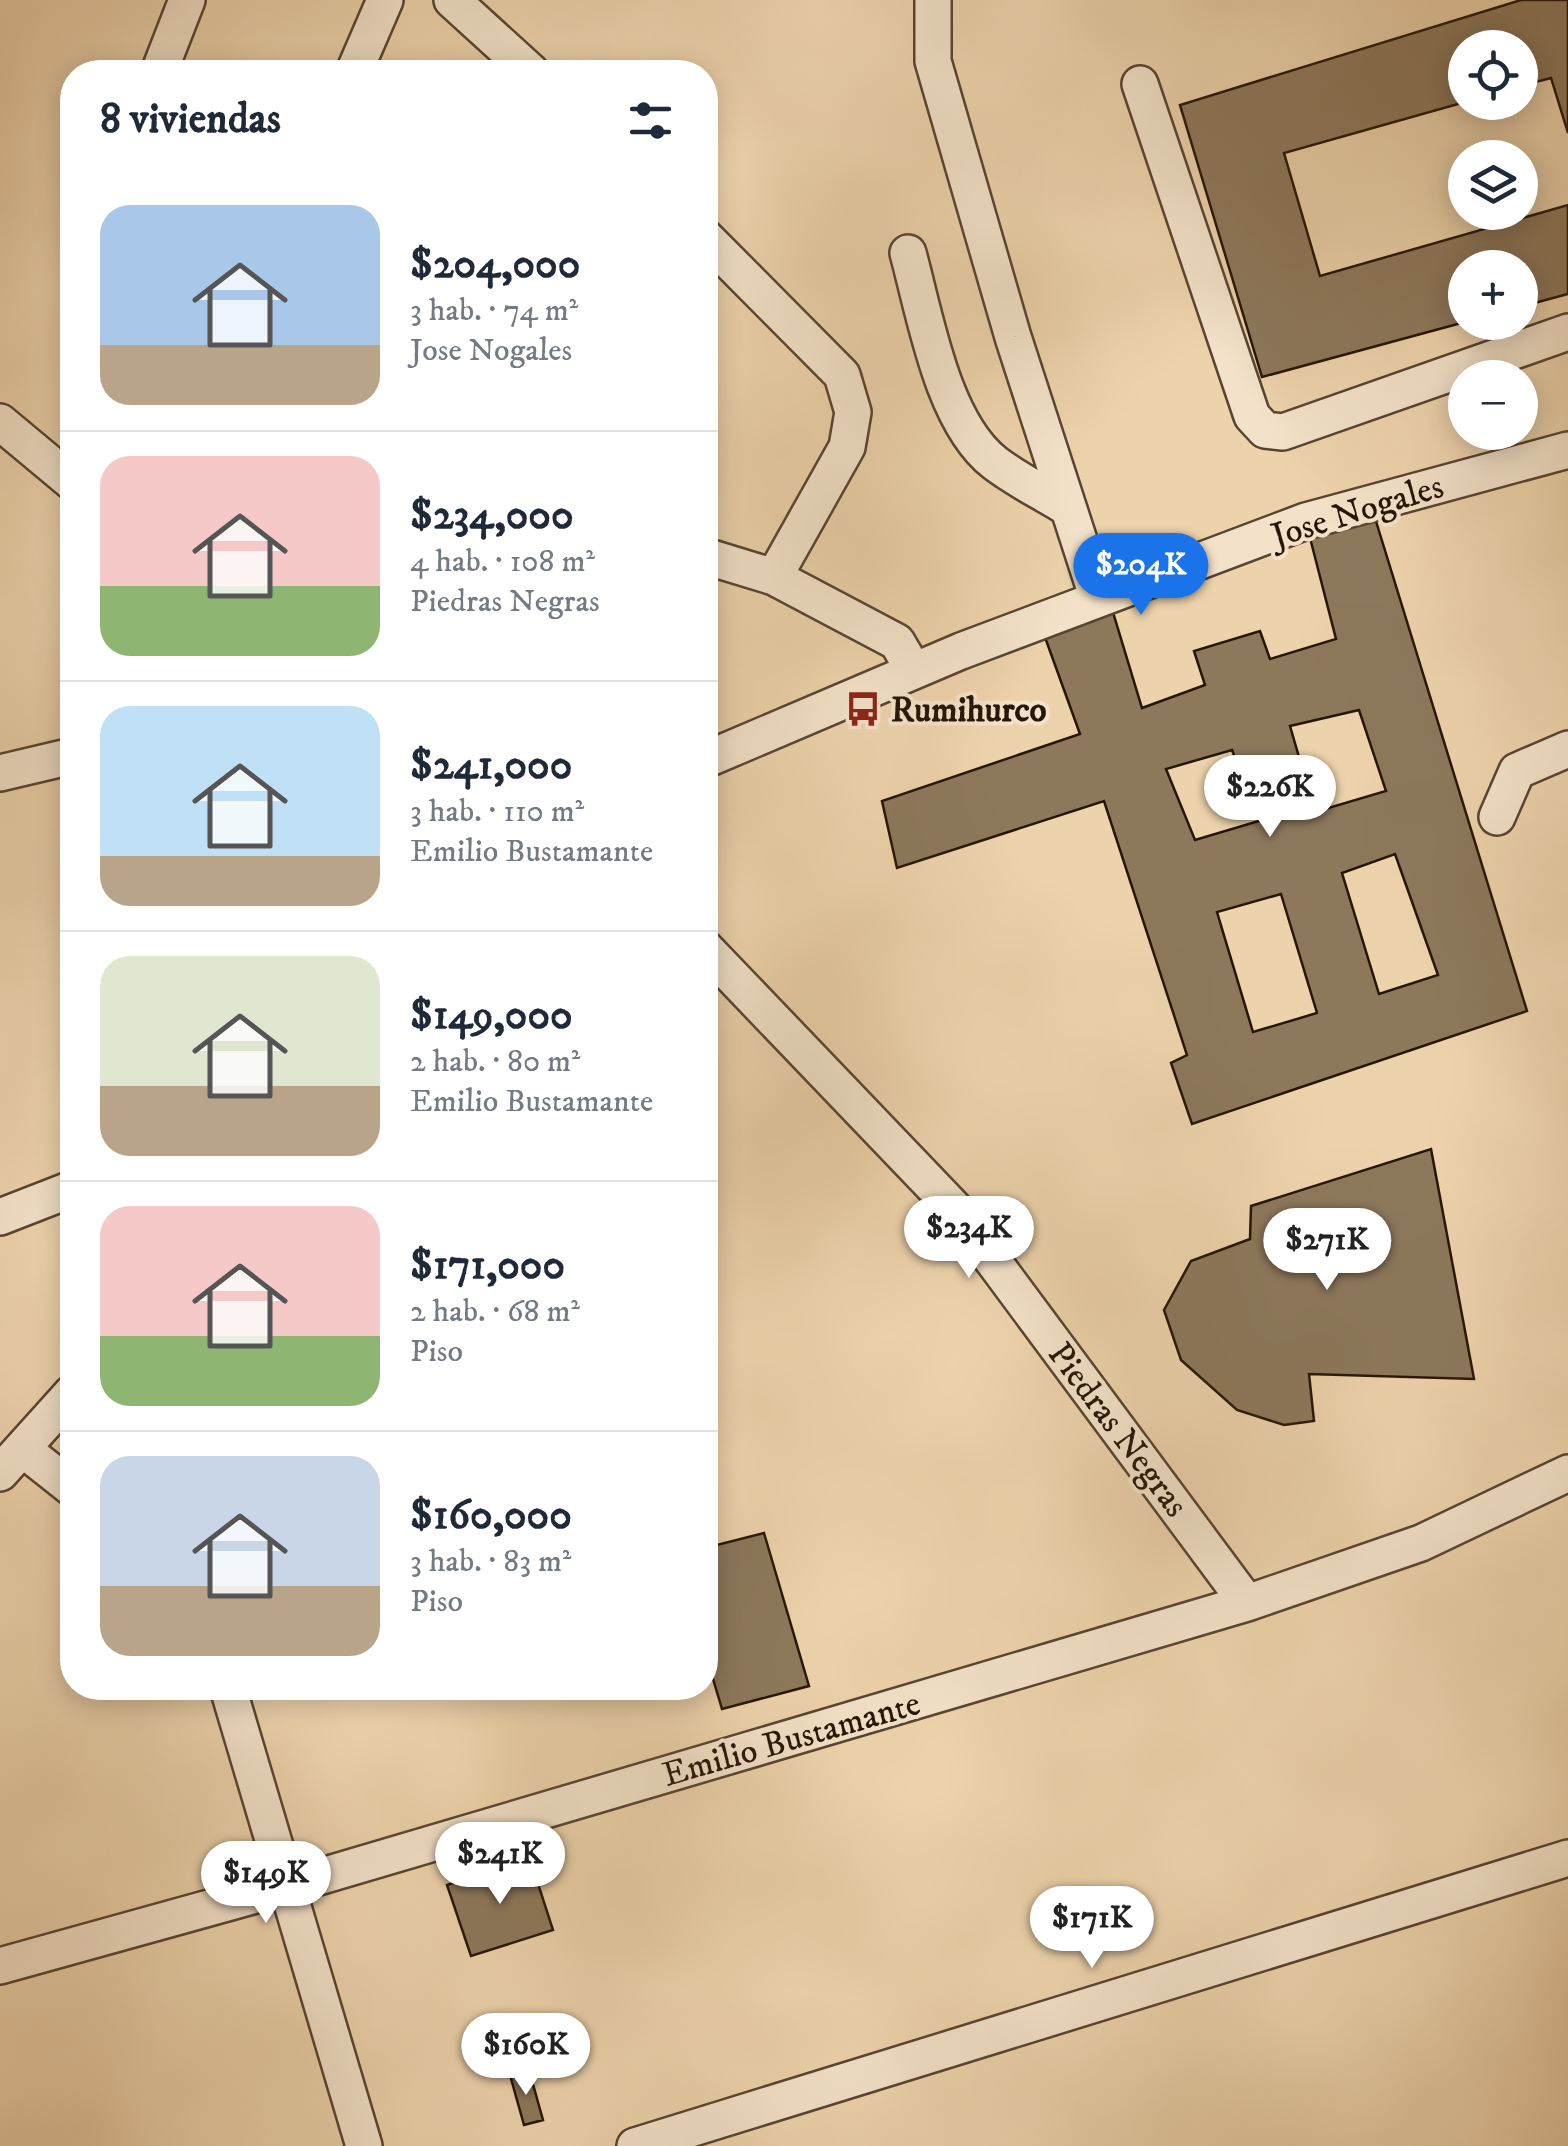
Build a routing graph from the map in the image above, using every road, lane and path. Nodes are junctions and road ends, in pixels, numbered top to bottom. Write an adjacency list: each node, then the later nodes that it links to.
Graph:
1 (187, 0): 5 (street)
2 (384, 0): 6 (street)
3 (452, 0): 7 (street)
4 (933, 0): 15 (street)
5 (164, 60)
6 (359, 60)
7 (518, 60)
8 (1140, 84): 11 (street)
9 (718, 249): 17 (street)
10 (908, 252): 15 (street)
11 (1568, 332)
12 (0, 422): 14 (street)
13 (1568, 450): 18 (street, Jose Nogales)
14 (60, 472)
15 (1068, 508): 18 (street)
16 (718, 560): 17 (street)
17 (774, 576): 19 (street)
18 (1098, 600): 19 (street, Jose Nogales)
19 (914, 670): 21 (street, Jose Nogales)
20 (1568, 749): 24 (street)
21 (718, 754)
22 (60, 759): 23 (street)
23 (0, 774)
24 (1497, 817)
25 (718, 962): 32 (street, Piedras Negras)
26 (60, 1194): 27 (street)
27 (0, 1218)
28 (60, 1408): 29 (street)
29 (12, 1462): 31 (street)
30 (1568, 1473): 32 (street, Emilio Bustamante)
31 (60, 1483)
32 (1247, 1603): 35 (street, Emilio Bustamante)
33 (232, 1700): 35 (street)
34 (1568, 1858): 37 (street)
35 (288, 1886): 36 (street, Emilio Bustamante); 38 (street)
36 (0, 1966)
37 (683, 2139): 39 (street)
38 (364, 2146)
39 (634, 2146)

